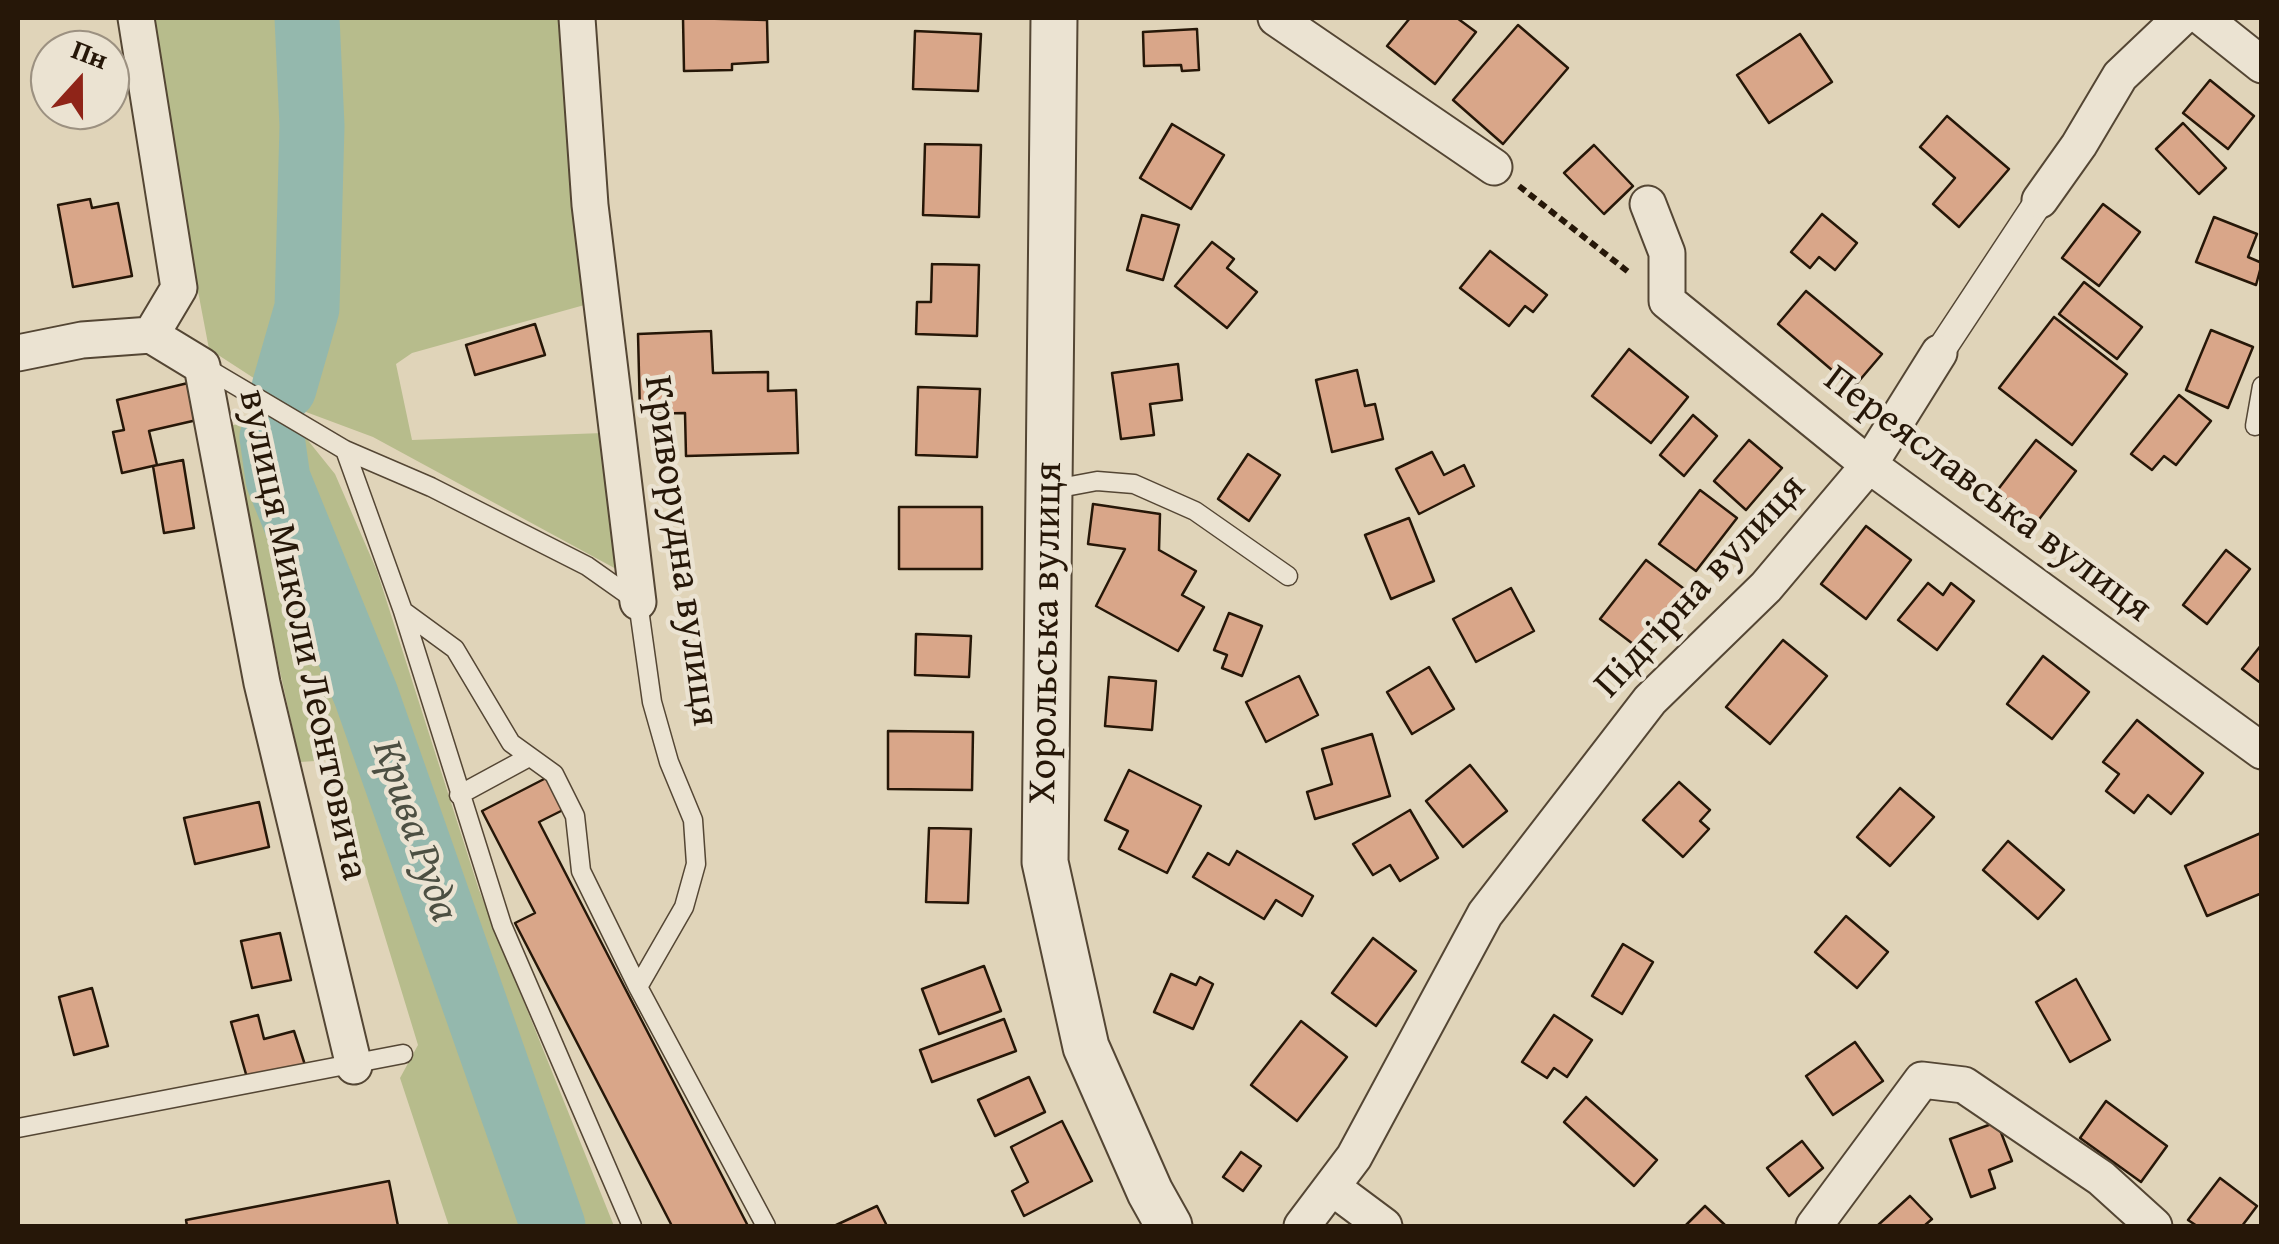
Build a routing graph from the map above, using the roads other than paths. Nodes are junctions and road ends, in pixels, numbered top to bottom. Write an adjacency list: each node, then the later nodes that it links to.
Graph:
1 (136, 18): 11 (street)
2 (577, 18): 21 (street, Криворудна вулиця)
3 (1054, 18): 19 (street, Хорольська вулиця)
4 (1276, 18): 8 (street)
5 (2180, 18): 9 (street, Підгірна вулиця)
6 (2202, 18): 7 (street)
7 (2262, 66)
8 (1494, 167)
9 (2040, 200): 13 (street, Підгірна вулиця)
10 (1648, 204): 18 (street, Переяславська вулиця)
11 (151, 335): 12 (street); 14 (street, вулиця Миколи Леонтовича)
12 (18, 353)
13 (1940, 353): 18 (street, Підгірна вулиця)
14 (202, 366): 17 (lane); 28 (street, вулиця Миколи Леонтовича)
15 (2262, 386): 16 (lane)
16 (2255, 426)
17 (346, 450): 21 (lane); 22 (lane)
18 (1869, 465): 23 (street, Переяславська вулиця); 30 (street, Підгірна вулиця)
19 (1049, 490): 20 (lane); 33 (street, Хорольська вулиця)
20 (1288, 576)
21 (638, 602): 26 (lane, Криворудна вулиця)
22 (403, 612): 24 (lane); 25 (lane)
23 (2262, 751)
24 (529, 757): 25 (lane); 26 (lane)
25 (458, 795): 31 (lane)
26 (638, 988): 32 (lane)
27 (403, 1054): 28 (lane)
28 (354, 1066): 29 (lane)
29 (18, 1128)
30 (1333, 1188): 34 (street, Підгірна вулиця); 35 (street)
31 (632, 1226)
32 (766, 1226)
33 (1169, 1226)
34 (1302, 1226)
35 (1384, 1226)
36 (1814, 1226): 37 (street)
37 (2154, 1226)

